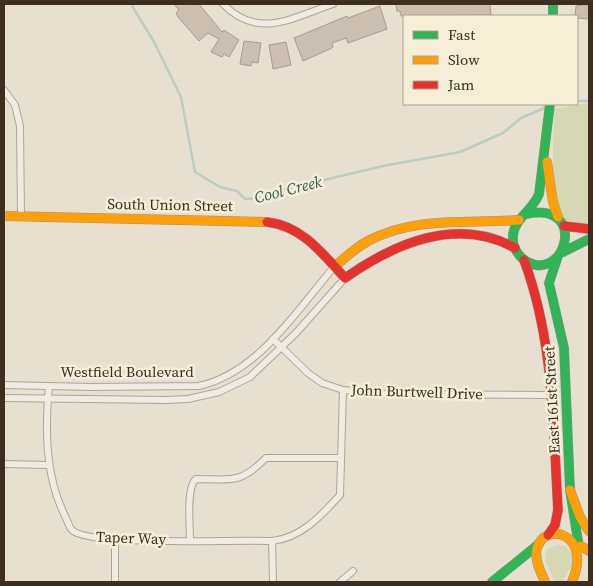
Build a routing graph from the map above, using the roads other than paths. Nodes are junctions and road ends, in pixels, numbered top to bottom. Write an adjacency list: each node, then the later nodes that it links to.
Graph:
1 (223, 4): 2 (street)
2 (333, 4)
3 (4, 90): 7 (street)
4 (550, 105): 5 (main road)
5 (546, 154): 8 (main road); 9 (main road)
6 (4, 216): 7 (main road, South Union Street)
7 (21, 217): 15 (main road, South Union Street)
8 (522, 217): 9 (main road); 12 (main road); 15 (main road, Westfield Boulevard)
9 (561, 222): 10 (main road); 13 (main road)
10 (589, 229)
11 (589, 239): 13 (main road)
12 (515, 248): 14 (main road); 16 (main road, Westfield Boulevard)
13 (560, 255): 14 (main road); 28 (main road, East 161st Street)
14 (524, 260): 22 (main road, East 161st Street)
15 (334, 267): 16 (main road, South Union Street); 17 (street, Westfield Boulevard)
16 (345, 278): 18 (street, Westfield Boulevard)
17 (273, 339): 18 (street, John Burtwell Drive); 20 (street, Westfield Boulevard)
18 (281, 348): 21 (street, John Burtwell Drive); 24 (street, Westfield Boulevard)
19 (4, 385): 20 (street, Westfield Boulevard)
20 (49, 386): 24 (street, Taper Way)
21 (343, 390): 22 (street, John Burtwell Drive); 25 (street, Taper Way)
22 (550, 395): 30 (main road, East 161st Street)
23 (4, 398): 24 (street, Westfield Boulevard)
24 (48, 398): 27 (street, Taper Way)
25 (341, 458): 32 (street); 33 (street, Taper Way)
26 (4, 464): 27 (street)
27 (48, 465): 31 (street, Taper Way)
28 (570, 490): 29 (main road); 35 (main road, East 161st Street)
29 (589, 531)
30 (548, 535): 34 (main road); 35 (main road)
31 (116, 540): 32 (street, Taper Way); 37 (street)
32 (190, 540): 33 (street, Taper Way)
33 (272, 541): 38 (street)
34 (539, 544): 40 (main road); 41 (main road)
35 (583, 546): 42 (main road, East 161st Street)
36 (353, 571): 39 (street)
37 (115, 582)
38 (273, 582)
39 (340, 582)
40 (492, 582)
41 (545, 582)
42 (572, 582)

